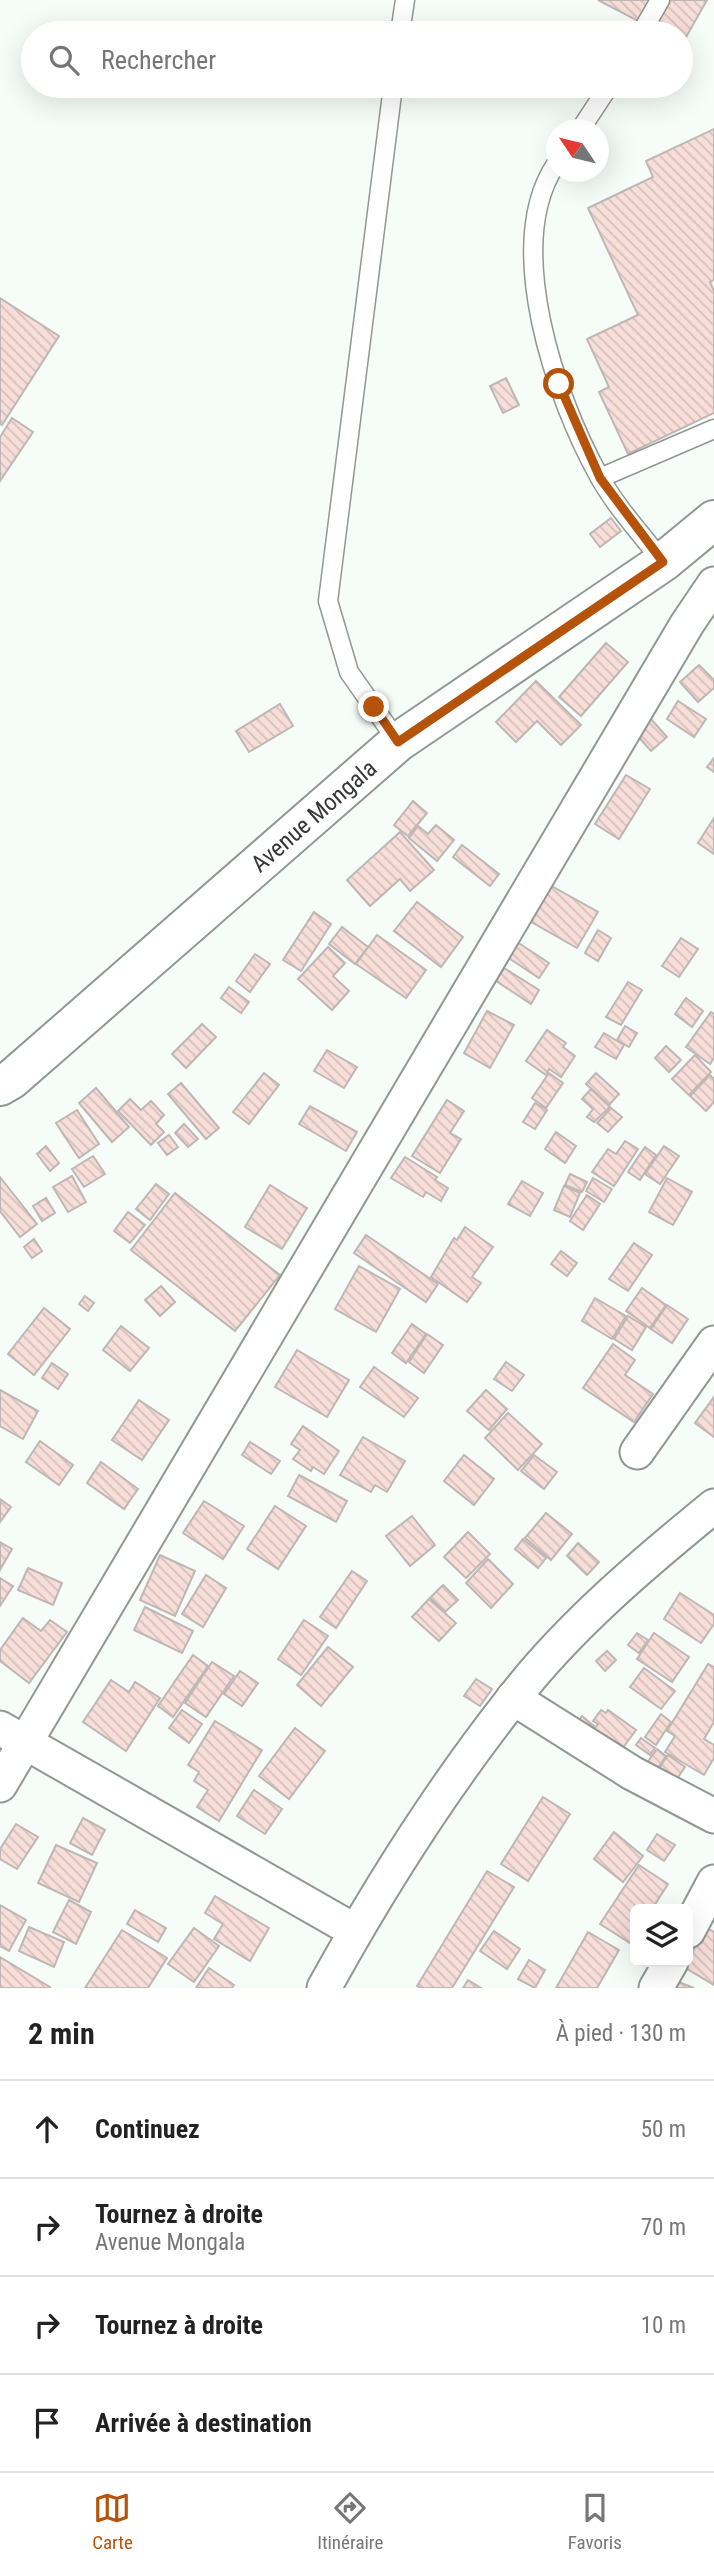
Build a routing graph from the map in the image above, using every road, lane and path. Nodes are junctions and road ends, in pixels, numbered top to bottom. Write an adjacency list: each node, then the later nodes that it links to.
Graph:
1 (405, 0): 3 (lane)
2 (660, 0): 4 (lane)
3 (402, 21)
4 (648, 21)
5 (391, 98): 14 (lane)
6 (601, 98): 7 (lane)
7 (587, 119)
8 (547, 182): 10 (lane)
9 (714, 429): 10 (lane)
10 (600, 478): 12 (lane)
11 (714, 520): 12 (street, Avenue Mongala)
12 (663, 562): 14 (street, Avenue Mongala)
13 (714, 584): 20 (street)
14 (398, 742): 15 (street, Avenue Mongala)
15 (0, 1086)
16 (714, 1343): 17 (street)
17 (637, 1452)
18 (714, 1506): 19 (street)
19 (513, 1698): 22 (street); 25 (street)
20 (12, 1735): 21 (street); 25 (street)
21 (0, 1785)
22 (714, 1816)
23 (714, 1882): 24 (street)
24 (693, 1922)
25 (355, 1931): 27 (street)
26 (668, 1967): 28 (street)
27 (324, 1988)
28 (656, 1988)

